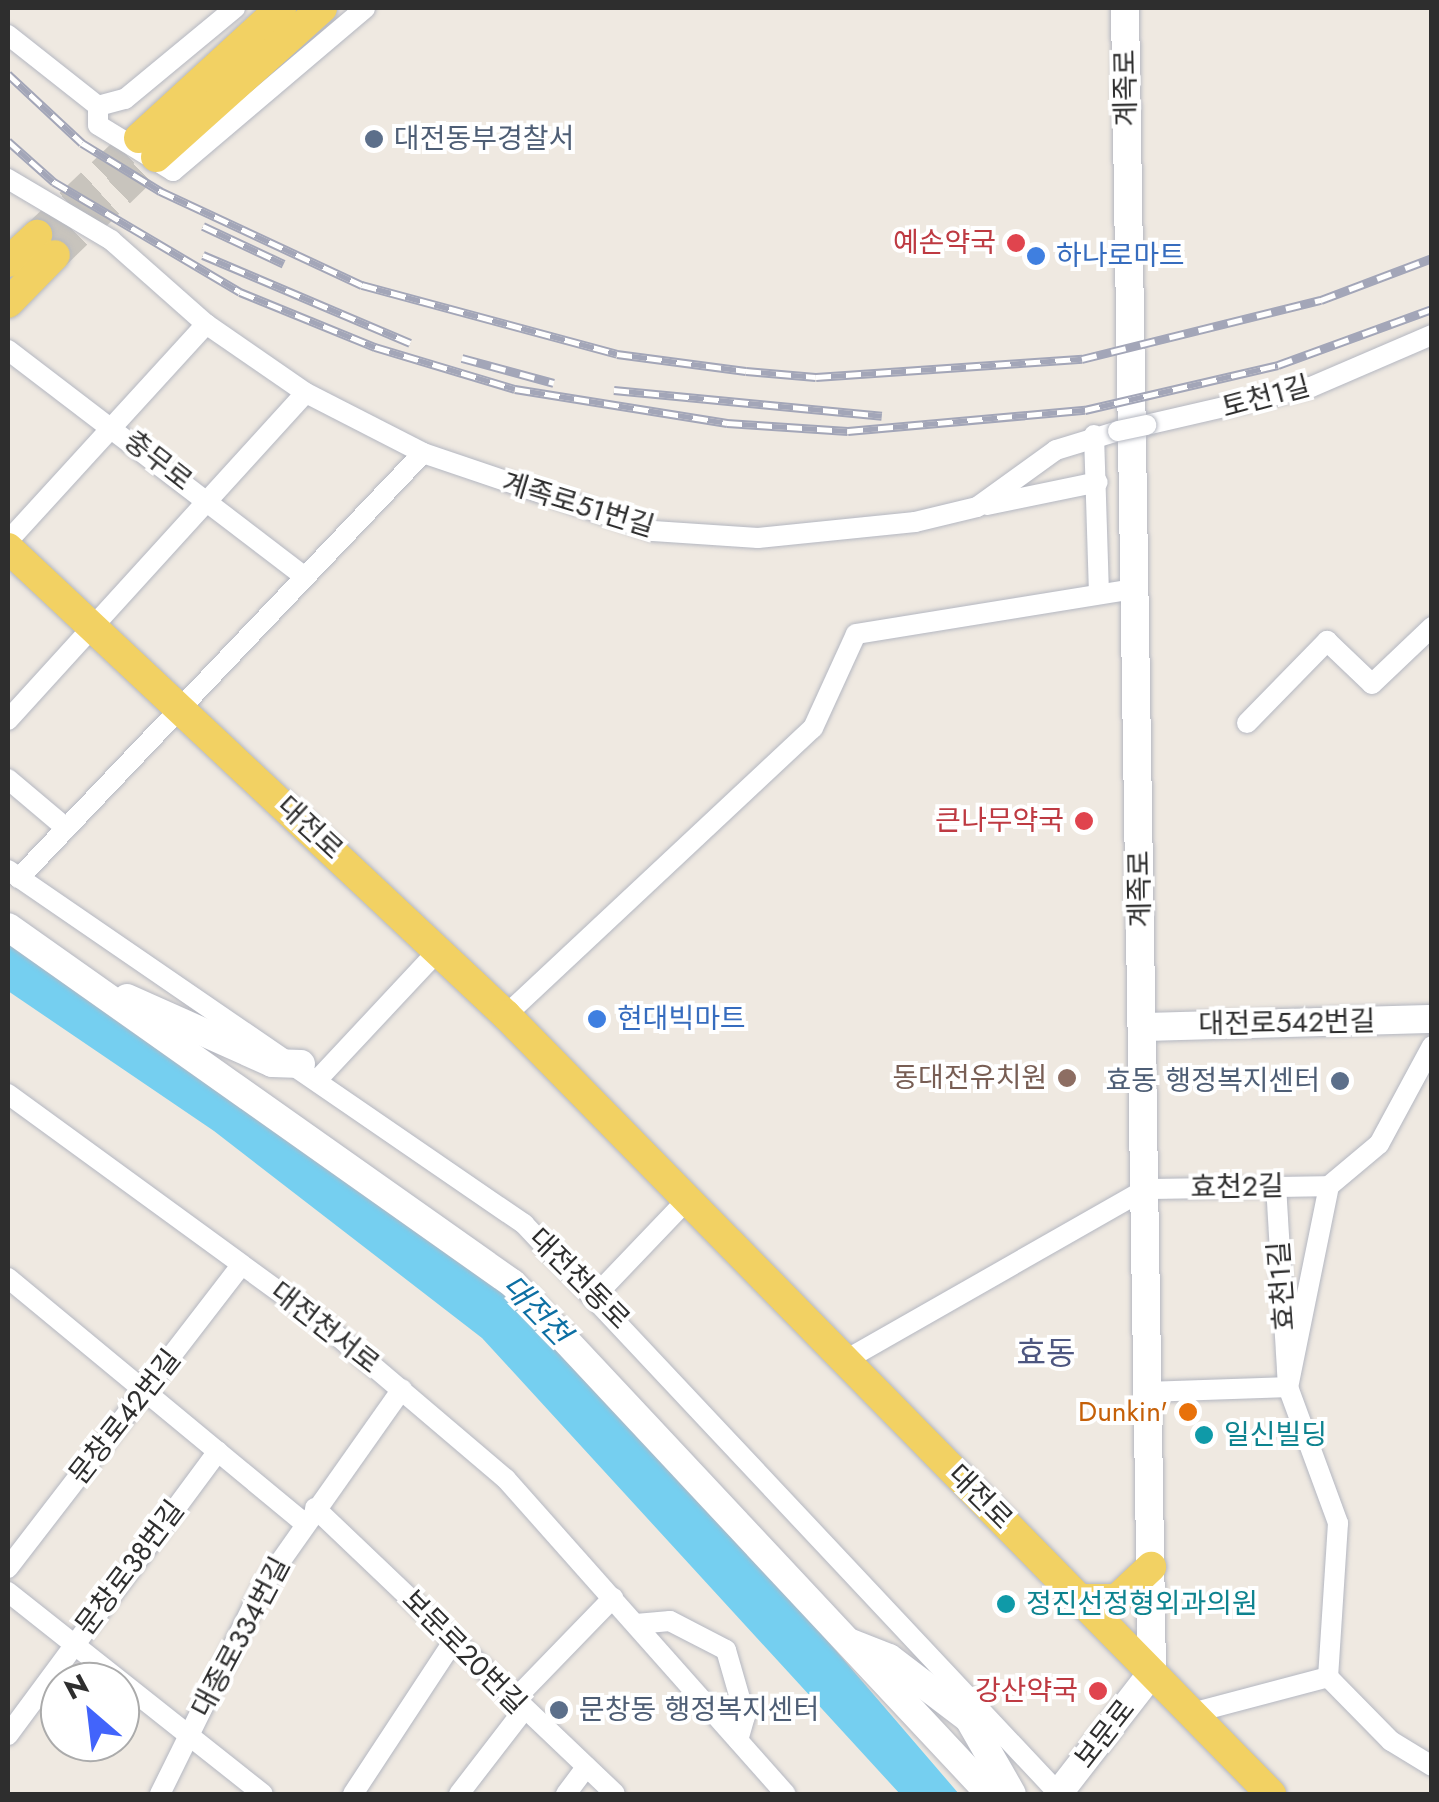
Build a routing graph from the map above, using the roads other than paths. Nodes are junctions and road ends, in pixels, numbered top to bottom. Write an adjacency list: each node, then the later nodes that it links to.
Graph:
1 (235, 8): 7 (street)
2 (281, 8): 3 (main road)
3 (322, 8)
4 (365, 8): 7 (street)
5 (1125, 8): 23 (main road, 계족로)
6 (8, 35): 7 (street)
7 (98, 115)
8 (8, 179): 11 (street, 계족로51번길)
9 (8, 262): 10 (main road)
10 (8, 303)
11 (206, 324): 14 (street, 계족로51번길); 15 (street, 대전로)
12 (1432, 336): 16 (street, 토천1길, bridge)
13 (8, 350): 15 (street, 충무로)
14 (306, 393): 17 (street, 계족로51번길); 19 (street)
15 (115, 426): 19 (street, 충무로); 21 (street, 대전로)
16 (1094, 435): 18 (street); 20 (street, 계족로51번길)
17 (424, 453): 20 (street, 계족로51번길); 22 (street)
18 (1098, 482): 20 (street); 24 (street)
19 (208, 501): 22 (street, 충무로); 25 (street)
20 (977, 507)
21 (8, 544): 25 (main road, 대전로)
22 (305, 576): 27 (street)
23 (1134, 589): 24 (street); 38 (main road, 계족로)
24 (1100, 594): 36 (street)
25 (93, 624): 27 (main road, 대전로); 28 (street)
26 (1432, 627): 29 (street)
27 (182, 705): 31 (street); 34 (main road, 대전로)
28 (8, 720)
29 (1247, 723)
30 (8, 779): 31 (street)
31 (66, 828): 32 (street)
32 (13, 874): 40 (street, 대전천동로)
33 (8, 926): 35 (main road)
34 (439, 950): 36 (main road, 대전로); 40 (street)
35 (54, 963): 40 (main road); 62 (main road)
36 (506, 1015): 45 (main road, 대전로)
37 (1432, 1020): 38 (main road, 대전로542번길)
38 (1142, 1027): 44 (main road, 계족로)
39 (1432, 1046): 43 (street)
40 (310, 1071): 48 (street, 대전천동로)
41 (8, 1094): 46 (street, 대전천서로)
42 (1276, 1186): 43 (street, 효천2길); 44 (street, 효천2길); 50 (street, 효천1길)
43 (1329, 1186): 50 (street)
44 (1144, 1188): 49 (street); 53 (main road, 계족로)
45 (686, 1202): 48 (street); 49 (main road, 대전로)
46 (241, 1265): 51 (street, 대전천서로); 52 (street, 문창로42번길)
47 (8, 1278): 52 (street, 보문로20번길)
48 (597, 1294): 68 (street, 대전천동로)
49 (844, 1361): 60 (main road, 대전로)
50 (1288, 1387): 53 (street); 66 (street)
51 (402, 1388): 55 (street, 대종로334번길); 59 (street, 대전천서로)
52 (148, 1390): 54 (street, 보문로20번길); 57 (street, 문창로42번길)
53 (1148, 1392): 56 (main road, 계족로)
54 (218, 1450): 55 (street, 보문로20번길); 64 (street, 문창로38번길)
55 (310, 1516): 63 (street, 보문로20번길); 70 (street, 대종로334번길)
56 (1150, 1567): 60 (main road); 65 (main road, 계족로)
57 (8, 1568)
58 (8, 1592): 64 (street)
59 (612, 1598): 61 (street, 대전천서로); 67 (street)
60 (1081, 1598): 65 (main road, 대전로)
61 (636, 1624): 72 (street, 대전천서로); 72 (street)
62 (841, 1639): 68 (main road); 82 (main road)
63 (454, 1640): 67 (street, 보문로20번길); 77 (street)
64 (74, 1644): 70 (street); 71 (street, 문창로38번길)
65 (1152, 1672): 69 (main road, 대전로); 84 (main road, 보문로)
66 (1328, 1677): 69 (street); 73 (street)
67 (519, 1705): 74 (street, 보문로20번길); 78 (street)
68 (975, 1714): 83 (main road); 84 (street, 대전천동로)
69 (1192, 1714): 85 (main road, 대전로)
70 (191, 1733): 75 (street, 대종로334번길); 76 (street)
71 (8, 1734)
72 (738, 1740): 81 (street, 대전천서로)
73 (1432, 1766)
74 (586, 1767): 79 (street); 80 (street, 보문로20번길)
75 (160, 1794)
76 (263, 1794)
77 (353, 1794)
78 (459, 1794)
79 (566, 1794)
80 (615, 1794)
81 (786, 1794)
82 (990, 1794)
83 (1012, 1794)
84 (1059, 1794)
85 (1271, 1794)

